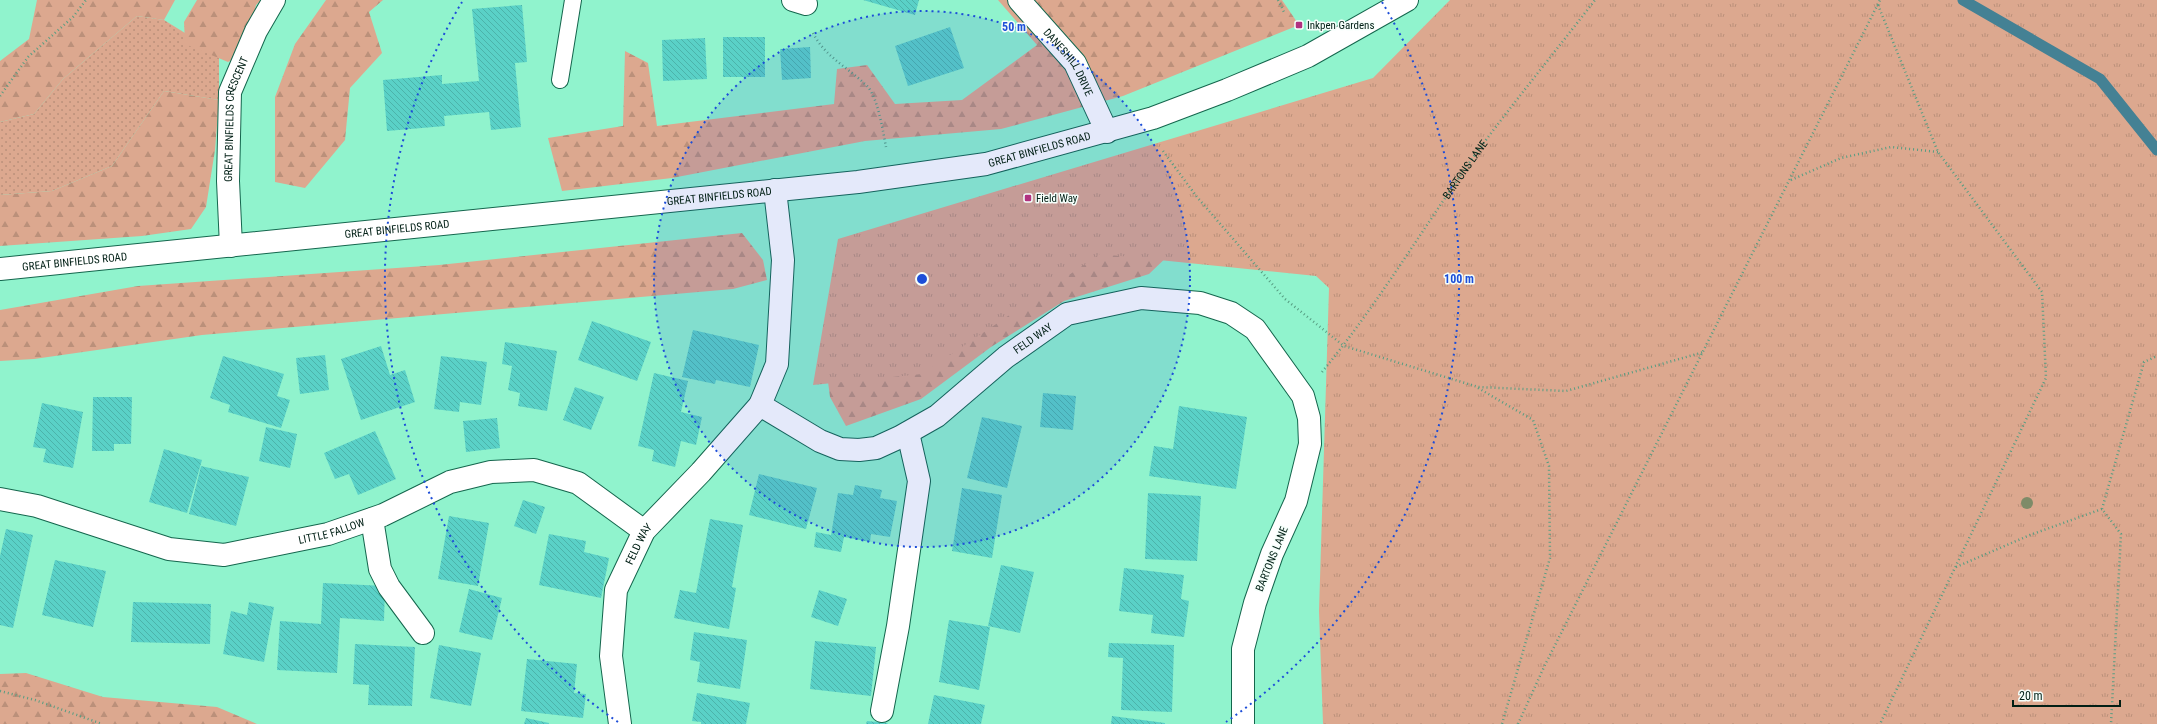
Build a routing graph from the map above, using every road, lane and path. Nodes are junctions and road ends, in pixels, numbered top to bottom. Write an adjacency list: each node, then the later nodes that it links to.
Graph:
1 (86, 0): 13 (path)
2 (274, 0): 20 (street, GREAT BINFIELDS CRESCENT)
3 (573, 0): 12 (lane)
4 (1019, 0): 14 (street, DANESHILL DRIVE)
5 (1278, 0): 11 (path)
6 (1407, 0): 14 (street, GREAT BINFIELDS ROAD)
7 (1595, 0): 22 (path, BARTONS LANE)
8 (1880, 0): 10 (path)
9 (800, 2): 17 (path)
10 (1878, 4): 16 (path); 18 (path)
11 (1286, 14)
12 (560, 80)
13 (0, 96)
14 (1107, 132): 19 (street, GREAT BINFIELDS ROAD)
15 (1163, 151): 22 (path)
16 (1938, 152): 18 (path); 33 (path)
17 (887, 154)
18 (1791, 180): 23 (path)
19 (775, 190): 20 (street, GREAT BINFIELDS ROAD); 27 (street, FELD WAY)
20 (231, 246): 21 (street, GREAT BINFIELDS ROAD)
21 (0, 269)
22 (1344, 346): 25 (path)
23 (1704, 352): 25 (path); 41 (path)
24 (2157, 356): 30 (path)
25 (1478, 387): 40 (path)
26 (1303, 396): 28 (street, FELD WAY); 39 (street, BARTONS LANE)
27 (760, 405): 28 (street, FELD WAY); 32 (street, FELD WAY)
28 (908, 433): 36 (street)
29 (0, 499): 31 (street, LITTLE FALLOW)
30 (2102, 509): 33 (path); 43 (path)
31 (372, 519): 32 (street, LITTLE FALLOW); 34 (street)
32 (644, 531): 38 (street, FELD WAY)
33 (1956, 567): 42 (path)
34 (423, 633)
35 (0, 691): 37 (path)
36 (882, 711)
37 (102, 724)
38 (620, 724)
39 (1243, 724)
40 (1502, 724)
41 (1518, 724)
42 (1880, 724)
43 (2112, 724)

